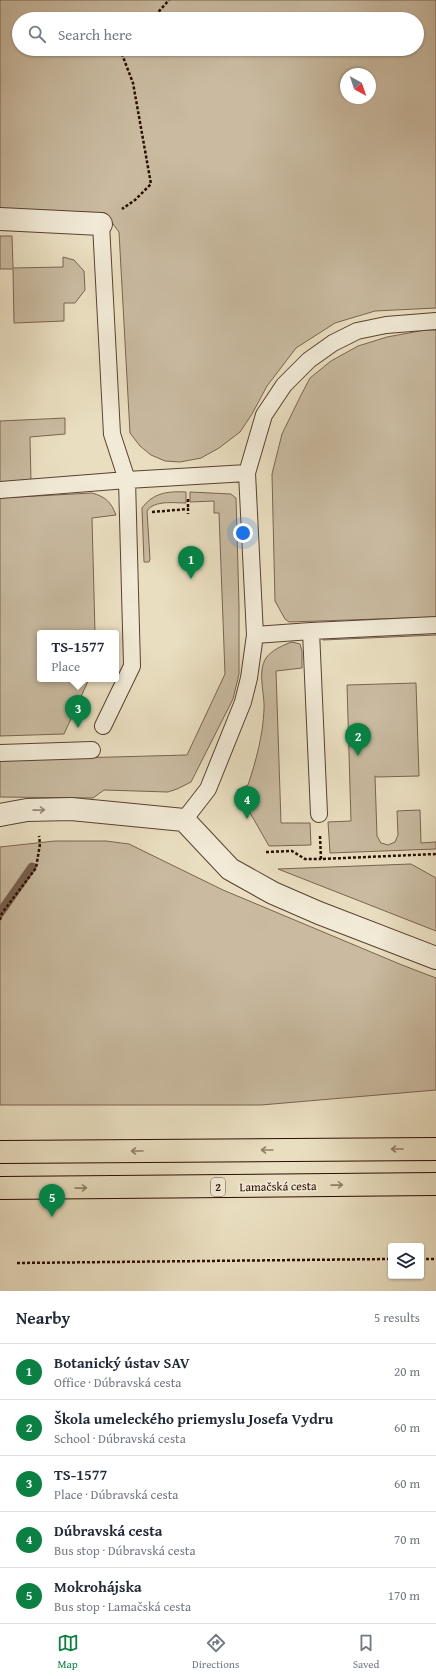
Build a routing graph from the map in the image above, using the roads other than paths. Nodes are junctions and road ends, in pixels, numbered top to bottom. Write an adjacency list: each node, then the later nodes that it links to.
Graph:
1 (110, 218): 2 (street); 5 (lane)
2 (0, 219)
3 (436, 321): 4 (lane)
4 (248, 473): 5 (lane); 9 (lane)
5 (127, 480): 6 (lane); 10 (lane)
6 (0, 490)
7 (436, 626): 8 (lane)
8 (311, 631): 9 (lane); 13 (lane)
9 (254, 635): 15 (lane)
10 (103, 726)
11 (92, 750): 12 (lane)
12 (0, 753)
13 (319, 814)
14 (0, 815): 15 (street, one-way to 15)
15 (184, 820): 16 (street)
16 (436, 958)
17 (436, 1148): 18 (main road, one-way to 18)
18 (0, 1152)
19 (436, 1184): 20 (main road, Lamačská cesta / 2, one-way to 19)
20 (0, 1188)

